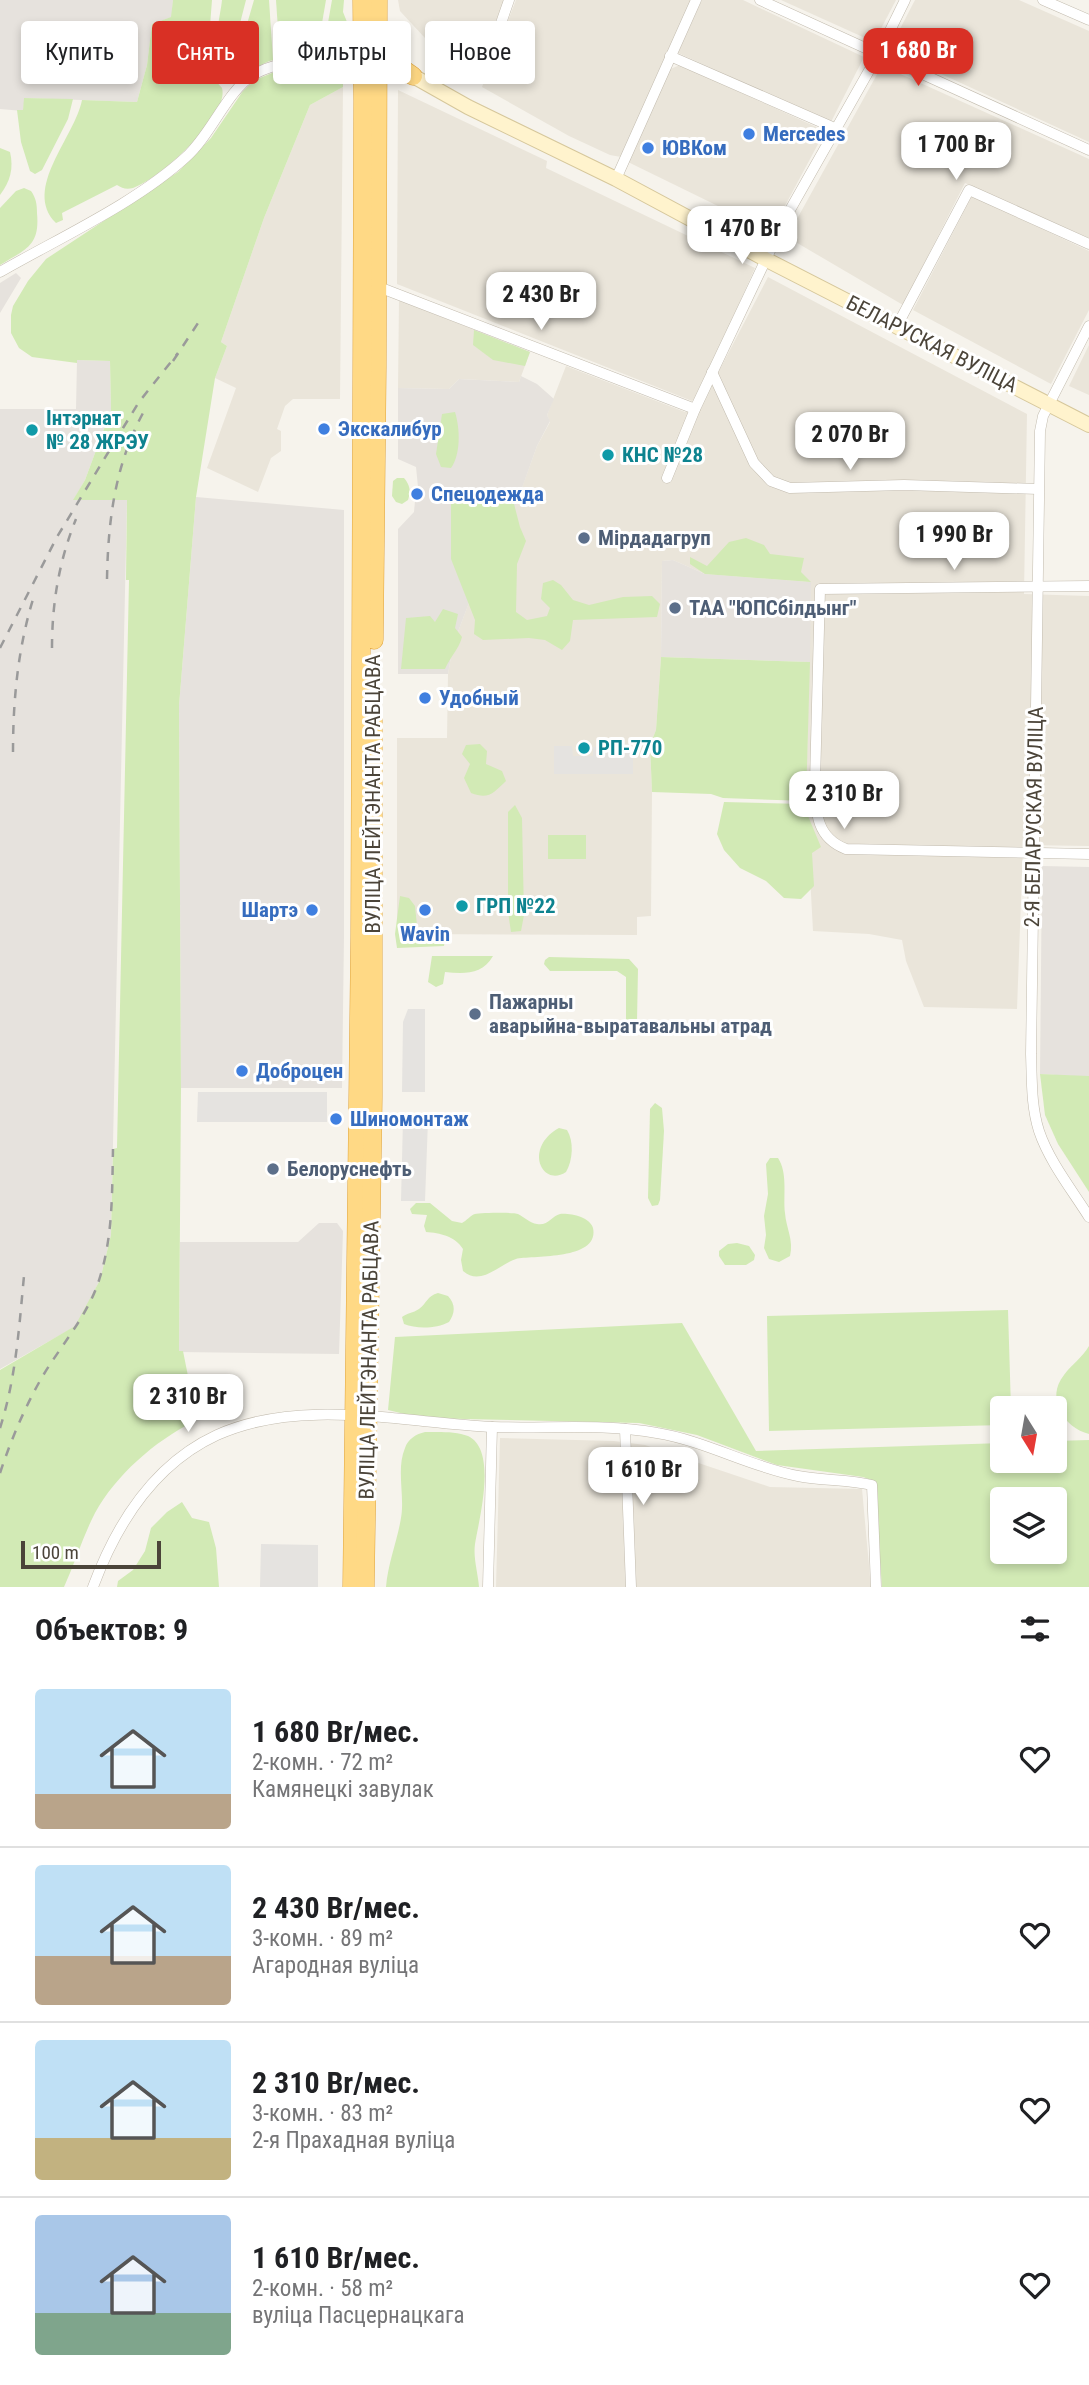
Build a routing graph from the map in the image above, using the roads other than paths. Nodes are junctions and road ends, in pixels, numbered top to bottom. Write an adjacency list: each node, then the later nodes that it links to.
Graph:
1 (362, 0): 9 (highway, ВУЛІЦА ЛЕЙТЭНАНТА РАБЦАВА)
2 (378, 0): 10 (highway, ВУЛІЦА ЛЕЙТЭНАНТА РАБЦАВА)
3 (509, 0): 11 (street)
4 (696, 0): 13 (street)
5 (760, 0): 12 (street)
6 (905, 0): 12 (street)
7 (1043, 0): 8 (street)
8 (1089, 20)
9 (365, 21)
10 (378, 21)
11 (502, 21)
12 (879, 53): 19 (street); 20 (street)
13 (670, 56): 19 (street); 21 (street)
14 (273, 68): 24 (street)
15 (413, 76): 18 (highway); 21 (main road, БЕЛАРУСКАЯ ВУЛІЦА)
16 (370, 84): 39 (highway, ВУЛІЦА ЛЕЙТЭНАНТА РАБЦАВА)
17 (375, 84): 18 (highway, ВУЛІЦА ЛЕЙТЭНАНТА РАБЦАВА)
18 (378, 101): 25 (highway, ВУЛІЦА ЛЕЙТЭНАНТА РАБЦАВА)
19 (837, 129): 23 (street)
20 (1089, 150)
21 (616, 179): 23 (main road, БЕЛАРУСКАЯ ВУЛІЦА)
22 (1089, 244): 26 (street)
23 (767, 260): 26 (main road, БЕЛАРУСКАЯ ВУЛІЦА); 28 (street)
24 (0, 272)
25 (376, 286): 30 (street); 39 (highway, ВУЛІЦА ЛЕЙТЭНАНТА РАБЦАВА)
26 (897, 326): 29 (main road, БЕЛАРУСКАЯ ВУЛІЦА)
27 (1089, 326): 29 (street, 2-Я БЕЛАРУСКАЯ ВУЛІЦА)
28 (712, 372): 30 (street); 33 (street)
29 (1049, 404): 31 (main road, БЕЛАРУСКАЯ ВУЛІЦА); 33 (street, 2-Я БЕЛАРУСКАЯ ВУЛІЦА)
30 (695, 409): 32 (street)
31 (1089, 425)
32 (667, 478)
33 (1038, 489): 34 (street, 2-Я БЕЛАРУСКАЯ ВУЛІЦА)
34 (1036, 586): 35 (street); 36 (street, 2-Я БЕЛАРУСКАЯ ВУЛІЦА); 36 (street)
35 (1089, 586)
36 (1035, 854): 37 (street); 38 (street, 2-Я БЕЛАРУСКАЯ ВУЛІЦА)
37 (1089, 854)
38 (1089, 1217)
39 (360, 1416): 40 (street); 42 (street); 43 (highway, ВУЛІЦА ЛЕЙТЭНАНТА РАБЦАВА); 44 (highway, ВУЛІЦА ЛЕЙТЭНАНТА РАБЦАВА)
40 (492, 1427): 41 (street); 45 (street)
41 (625, 1429): 46 (street); 47 (street)
42 (93, 1587)
43 (352, 1587)
44 (365, 1587)
45 (488, 1587)
46 (631, 1587)
47 (876, 1587)

